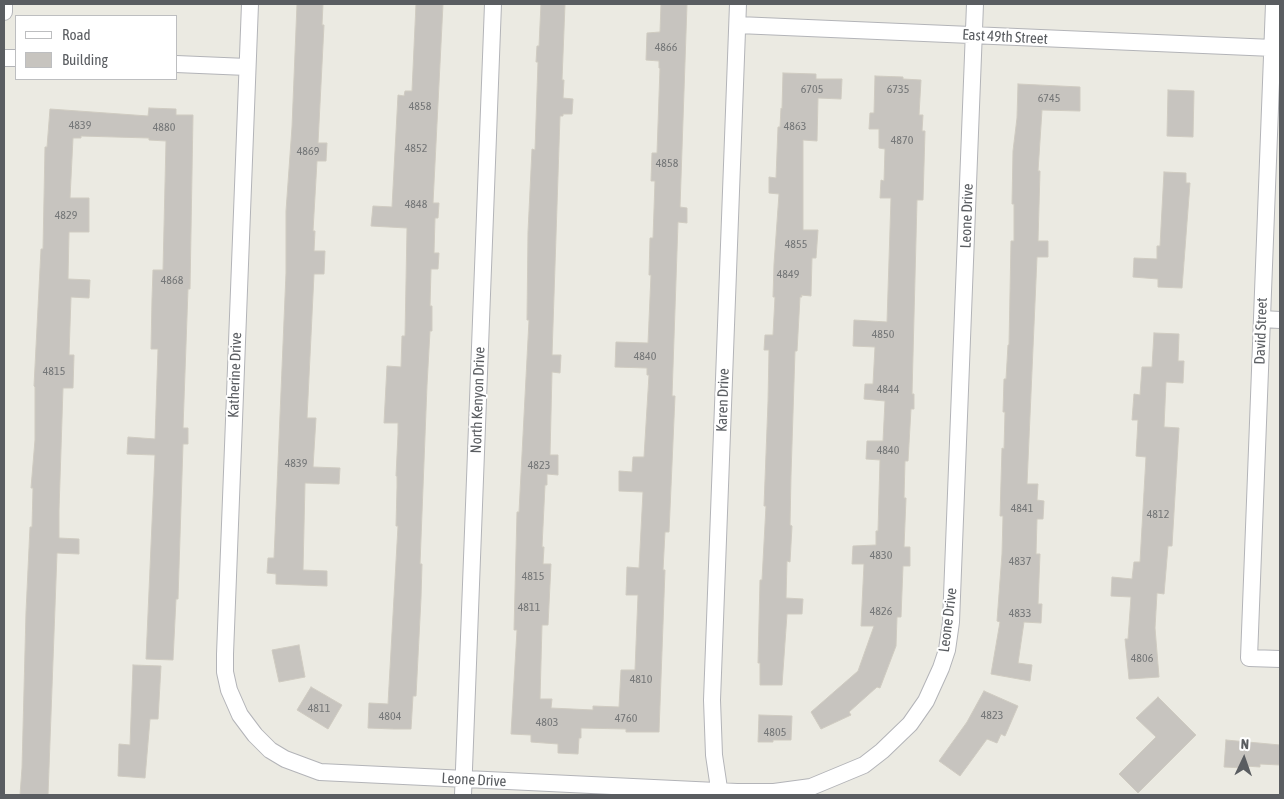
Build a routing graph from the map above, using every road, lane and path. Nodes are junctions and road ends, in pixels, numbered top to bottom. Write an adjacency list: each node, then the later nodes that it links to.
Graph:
1 (4, 4): 7 (street)
2 (250, 4): 12 (street, Katherine Drive)
3 (492, 4): 17 (street, North Kenyon Drive)
4 (738, 4): 8 (street, Karen Drive)
5 (975, 4): 9 (street, Leone Drive)
6 (1274, 4): 10 (street, David Street)
7 (4, 12)
8 (738, 25): 9 (street, East 49th Street); 18 (street, Karen Drive)
9 (975, 35): 10 (street, East 49th Street); 18 (street, Leone Drive)
10 (1273, 48): 13 (street, David Street)
11 (178, 64): 12 (street)
12 (247, 67): 16 (street, Katherine Drive)
13 (1262, 319): 14 (street); 15 (street, David Street)
14 (1280, 320)
15 (1280, 659)
16 (257, 737): 17 (street, Leone Drive)
17 (463, 788): 18 (street, Leone Drive)
18 (720, 793)

